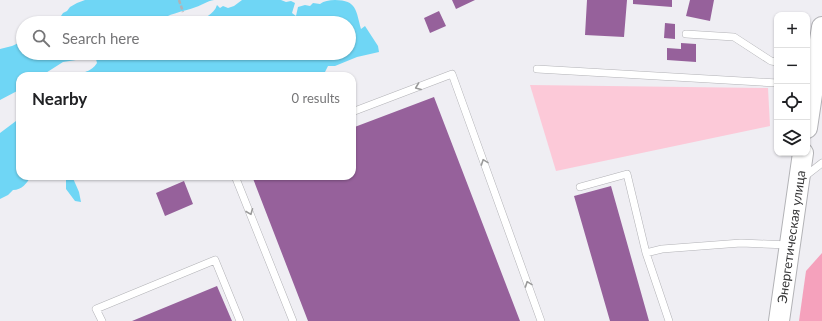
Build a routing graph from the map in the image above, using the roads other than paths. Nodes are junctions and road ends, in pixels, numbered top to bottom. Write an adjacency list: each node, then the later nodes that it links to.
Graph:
1 (822, 27): 6 (main road)
2 (686, 34): 3 (lane)
3 (774, 62)
4 (537, 69): 5 (lane)
5 (774, 83)
6 (810, 96)
7 (356, 110): 18 (lane, one-way to 7)
8 (803, 156): 11 (main road, Энергетическая улица)
9 (822, 163): 11 (lane)
10 (237, 180): 17 (lane, one-way to 17)
11 (799, 181): 13 (main road, Энергетическая улица)
12 (580, 187): 14 (lane)
13 (790, 246): 14 (lane); 20 (main road, Энергетическая улица)
14 (646, 253): 19 (lane)
15 (102, 321): 16 (lane)
16 (240, 321)
17 (293, 321)
18 (541, 321)
19 (669, 321)
20 (779, 321)

